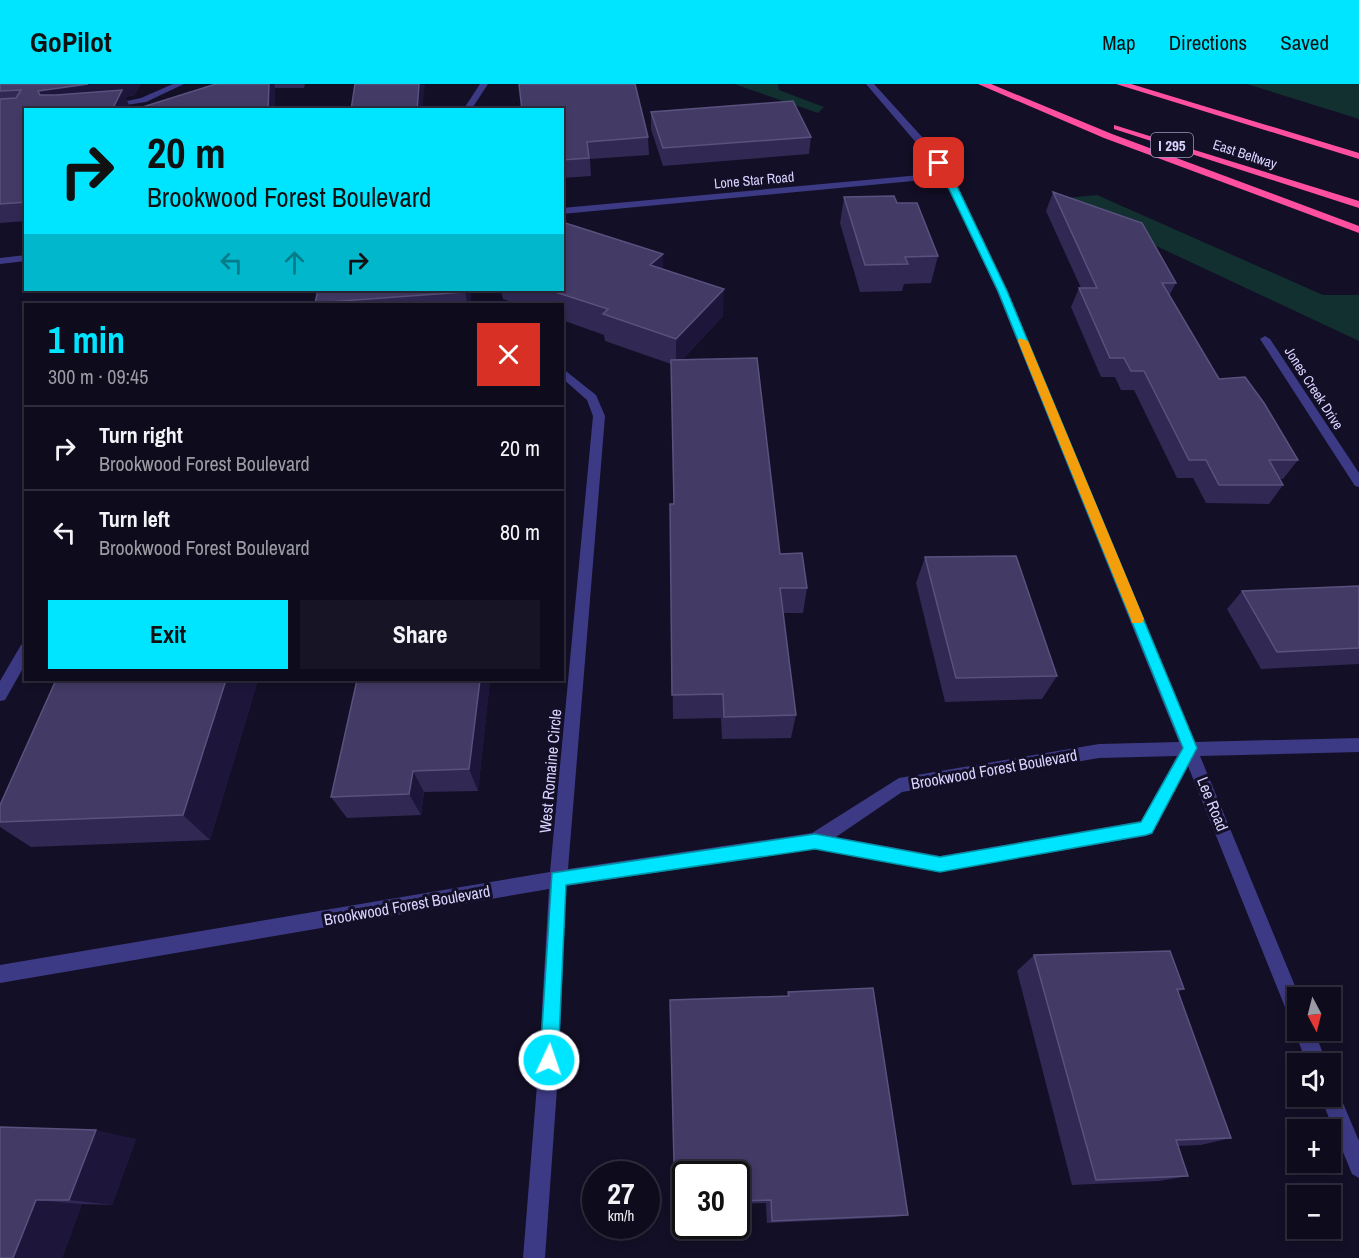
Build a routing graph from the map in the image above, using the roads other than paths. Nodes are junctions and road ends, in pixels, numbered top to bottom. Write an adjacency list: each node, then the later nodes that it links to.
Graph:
1 (180, 84): 6 (street)
2 (484, 84): 7 (street)
3 (870, 84): 11 (street, Lee Road)
4 (984, 84): 12 (highway, East Beltway / I 295); 14 (highway)
5 (1121, 84): 8 (highway, East Beltway)
6 (98, 106)
7 (468, 108)
8 (1201, 108): 9 (highway); 10 (highway, East Beltway)
9 (1359, 148)
10 (1359, 156)
11 (948, 176): 13 (street, Lone Star Road); 23 (street, Lee Road)
12 (1359, 205)
13 (564, 211)
14 (1359, 230)
15 (24, 258): 16 (street)
16 (0, 261)
17 (1265, 339): 19 (street, Jones Creek Drive)
18 (564, 373): 25 (street, West Romaine Circle)
19 (1359, 483)
20 (24, 653): 21 (street)
21 (0, 695)
22 (1359, 745): 23 (street, Brookwood Forest Boulevard)
23 (1190, 748): 24 (street, Brookwood Forest Boulevard); 24 (street, Brookwood Forest Boulevard); 27 (street, Lee Road)
24 (815, 842): 25 (street, Brookwood Forest Boulevard)
25 (558, 879): 26 (street, Brookwood Forest Boulevard); 30 (street, West Romaine Circle)
26 (0, 974)
27 (1287, 988)
28 (1334, 1107): 29 (street)
29 (1359, 1167)
30 (534, 1258)

